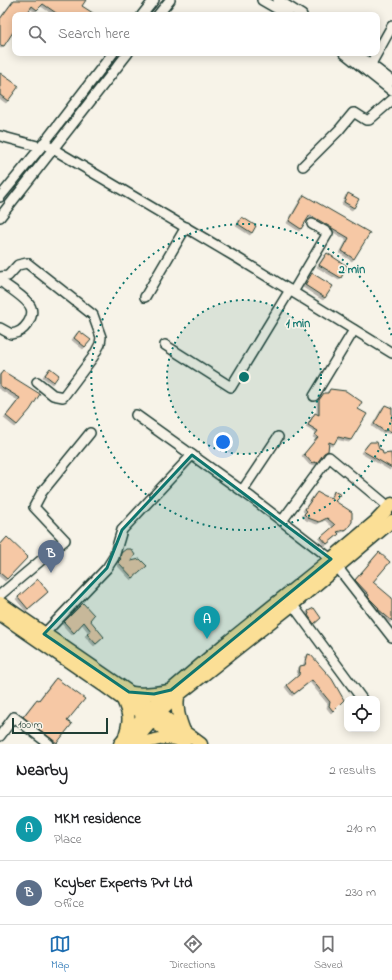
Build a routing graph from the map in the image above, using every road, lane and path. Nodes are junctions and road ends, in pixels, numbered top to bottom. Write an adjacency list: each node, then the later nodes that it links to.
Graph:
1 (154, 0): 5 (street)
2 (170, 0): 6 (street)
3 (262, 0): 7 (street)
4 (278, 0): 8 (street)
5 (144, 12)
6 (160, 12)
7 (283, 12)
8 (297, 12)
9 (392, 26): 10 (street)
10 (380, 52)
11 (111, 56): 21 (street)
12 (126, 56): 22 (street)
13 (349, 56): 16 (street)
14 (359, 56): 16 (street)
15 (378, 56): 16 (street)
16 (372, 70): 17 (street)
17 (388, 81): 18 (street)
18 (392, 91)
19 (392, 100): 23 (street)
20 (0, 136): 21 (street)
21 (42, 145): 22 (street); 24 (street)
22 (53, 149): 25 (street); 27 (street)
23 (302, 166)
24 (0, 197)
25 (0, 217)
26 (312, 224): 30 (street)
27 (186, 227): 30 (street); 31 (street)
28 (0, 277): 36 (street)
29 (0, 281): 32 (street)
30 (292, 291): 33 (street); 34 (street)
31 (145, 297)
32 (0, 328)
33 (354, 330): 35 (street); 37 (street)
34 (165, 345)
35 (392, 353)
36 (37, 382)
37 (314, 396)
38 (136, 415): 41 (street)
39 (90, 433): 47 (street)
40 (278, 437): 42 (street)
41 (192, 455): 42 (street); 51 (street)
42 (242, 491): 44 (street)
43 (391, 505): 44 (street); 46 (main road)
44 (282, 521): 46 (street)
45 (392, 521): 46 (main road)
46 (334, 563): 48 (main road); 52 (street)
47 (0, 595)
48 (289, 600): 53 (main road); 55 (street)
49 (0, 603): 51 (main road)
50 (0, 614): 54 (main road)
51 (44, 634): 54 (main road)
52 (392, 637)
53 (174, 693): 54 (main road); 56 (main road); 58 (main road)
54 (126, 696): 56 (main road); 59 (main road)
55 (360, 696)
56 (151, 714): 58 (main road); 59 (main road)
57 (0, 736): 60 (street)
58 (182, 738): 61 (main road); 62 (main road)
59 (125, 742)
60 (50, 744)
61 (137, 744)
62 (201, 744)

